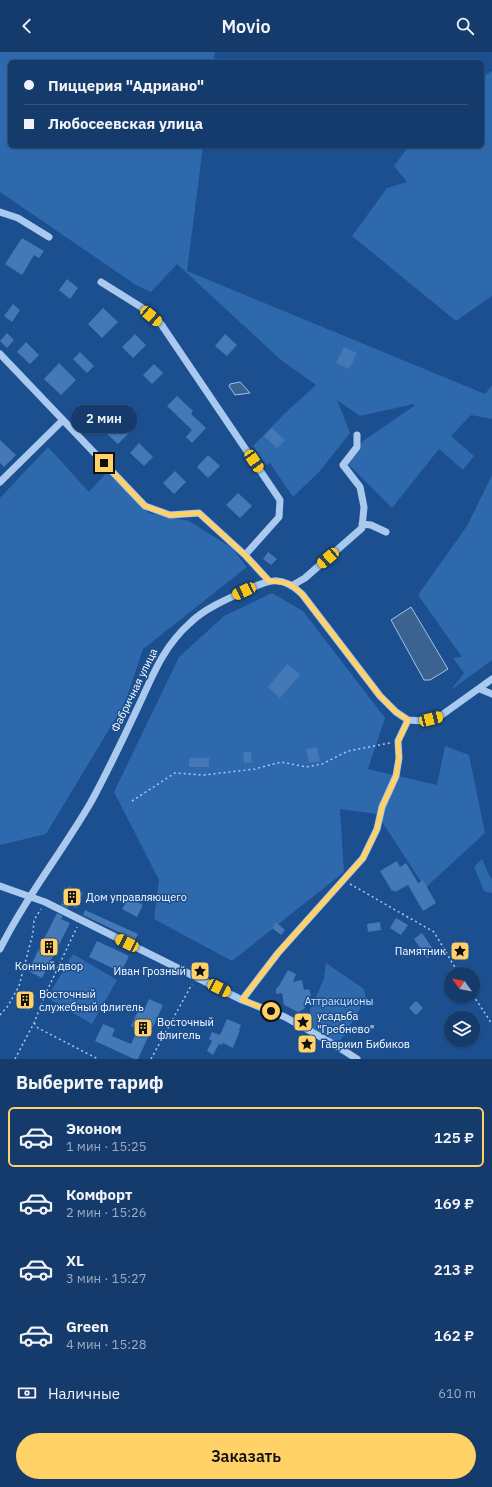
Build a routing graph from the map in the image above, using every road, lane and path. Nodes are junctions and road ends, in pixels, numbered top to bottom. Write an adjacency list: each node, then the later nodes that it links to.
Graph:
1 (0, 212): 2 (street)
2 (49, 237)
3 (101, 282): 10 (street)
4 (0, 354): 5 (street)
5 (63, 420): 7 (street); 10 (street)
6 (357, 435): 8 (street)
7 (0, 482)
8 (362, 524): 9 (street); 12 (street)
9 (386, 532)
10 (245, 555): 11 (street)
11 (269, 581): 12 (street); 21 (street, Фабричная улица)
12 (293, 585): 16 (street)
13 (492, 679): 14 (street)
14 (480, 689): 15 (street); 16 (street)
15 (492, 694)
16 (408, 720): 17 (street)
17 (398, 742): 18 (path); 19 (street)
18 (132, 800)
19 (343, 880): 25 (path); 27 (street)
20 (0, 886): 21 (street)
21 (29, 896): 22 (street); 24 (street, Фабричная улица)
22 (45, 902): 23 (street); 29 (path)
23 (80, 920): 26 (street); 30 (path)
24 (0, 949)
25 (455, 967)
26 (196, 977): 27 (street); 34 (path)
27 (242, 1000): 35 (street)
28 (478, 1003): 31 (path)
29 (0, 1015)
30 (34, 1023): 32 (path); 33 (path)
31 (492, 1024)
32 (15, 1059)
33 (98, 1059)
34 (152, 1059)
35 (356, 1059)

